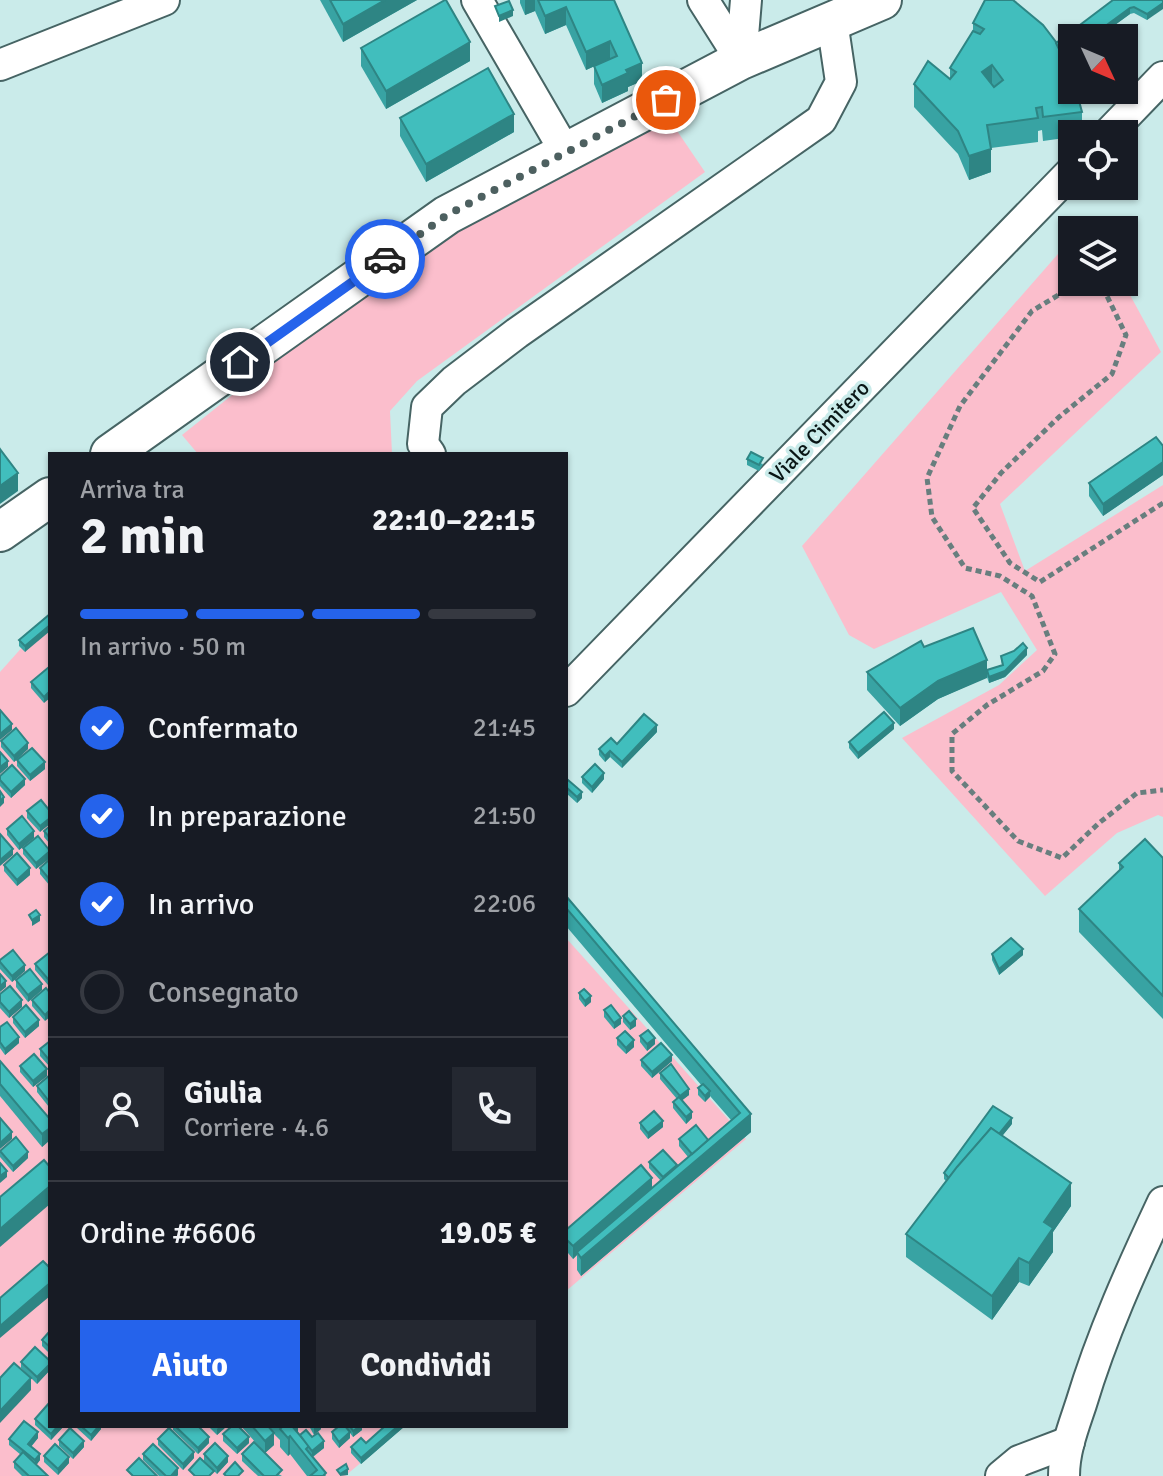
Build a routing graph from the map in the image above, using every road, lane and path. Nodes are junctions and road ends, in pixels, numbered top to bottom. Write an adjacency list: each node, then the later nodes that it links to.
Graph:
1 (164, 0): 8 (street)
2 (477, 0): 11 (street)
3 (703, 0): 7 (street)
4 (746, 0): 7 (street)
5 (882, 0): 6 (main road)
6 (832, 21): 7 (main road); 14 (street)
7 (741, 60): 11 (main road)
8 (0, 65)
9 (1163, 77): 10 (street)
10 (1122, 120)
11 (566, 153): 13 (main road)
12 (1058, 185): 18 (street, Viale Cimitero)
13 (113, 452)
14 (429, 452)
15 (48, 498): 17 (main road)
16 (1163, 503): 19 (path)
17 (0, 532)
18 (568, 682)
19 (1163, 790)
20 (1163, 1202): 21 (street)
21 (1069, 1442): 22 (street); 23 (street)
22 (1001, 1476)
23 (1064, 1476)

